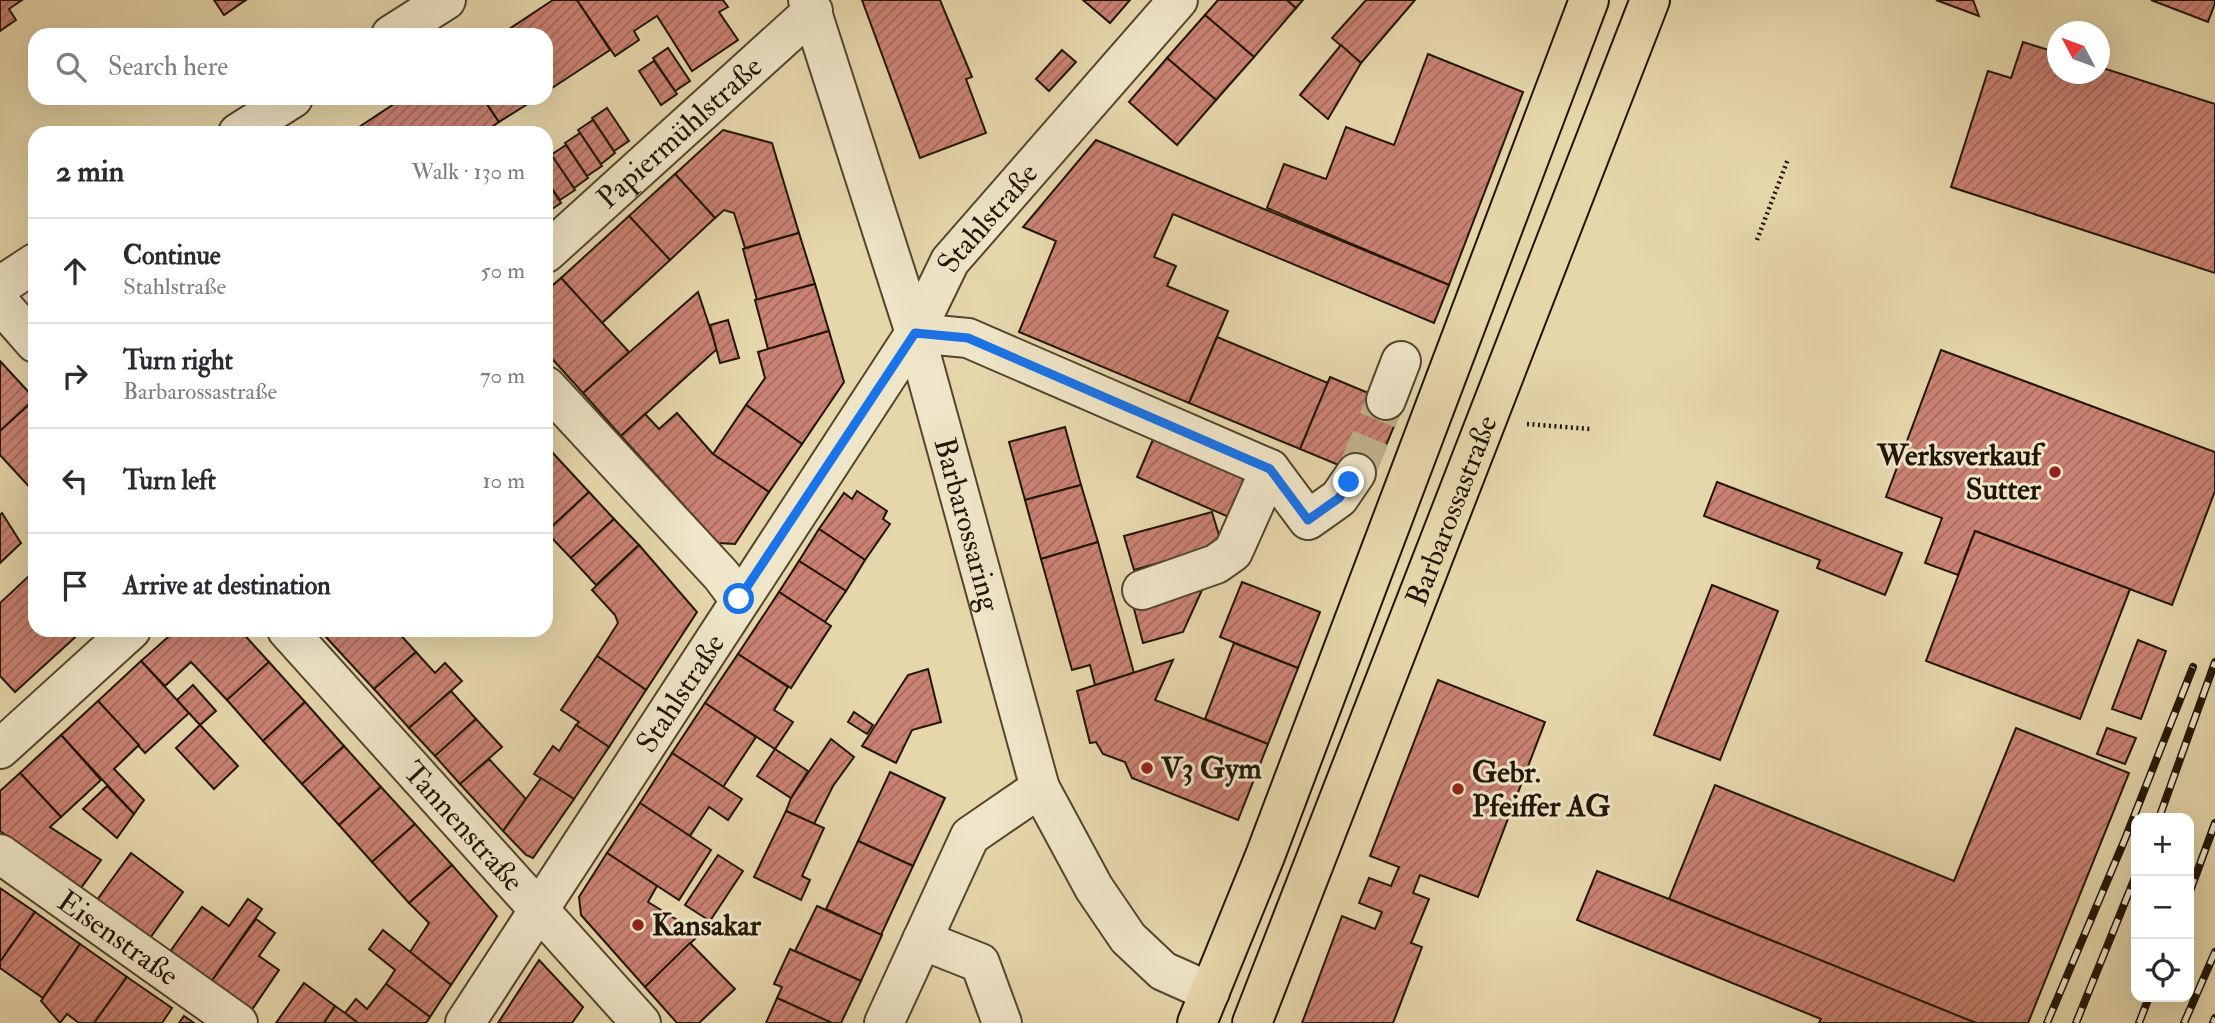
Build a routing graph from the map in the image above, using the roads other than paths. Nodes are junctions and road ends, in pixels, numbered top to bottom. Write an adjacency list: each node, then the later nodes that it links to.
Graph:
1 (446, 0): 6 (street)
2 (1178, 0): 13 (street, Stahlstraße)
3 (1589, 0): 29 (main road, Barbarossastraße)
4 (1650, 0): 30 (main road, Barbarossastraße)
5 (811, 6): 9 (street, Papiermühlstraße); 13 (street, Barbarossaring)
6 (402, 28)
7 (282, 105): 8 (street)
8 (249, 126)
9 (553, 246)
10 (28, 268): 11 (street)
11 (0, 286)
12 (0, 303): 14 (street)
13 (915, 333): 18 (street); 21 (street, Stahlstraße); 25 (street, Barbarossaring)
14 (28, 335)
15 (1401, 361): 17 (street)
16 (553, 394): 21 (street)
17 (1386, 400)
18 (1270, 469): 19 (street); 20 (street)
19 (1356, 472)
20 (1142, 590)
21 (739, 599): 27 (street, Stahlstraße)
22 (123, 637): 24 (street)
23 (293, 637): 27 (street, Tannenstraße)
24 (0, 749)
25 (1040, 789): 28 (street); 29 (street, Barbarossaring)
26 (0, 854): 31 (street, Eisenstraße)
27 (539, 909): 32 (street, Stahlstraße); 33 (street, Tannenstraße)
28 (922, 940): 34 (street); 35 (street)
29 (1203, 1008): 30 (main road)
30 (1254, 1017)
31 (238, 1023)
32 (465, 1023)
33 (641, 1023)
34 (884, 1023)
35 (1003, 1023)

